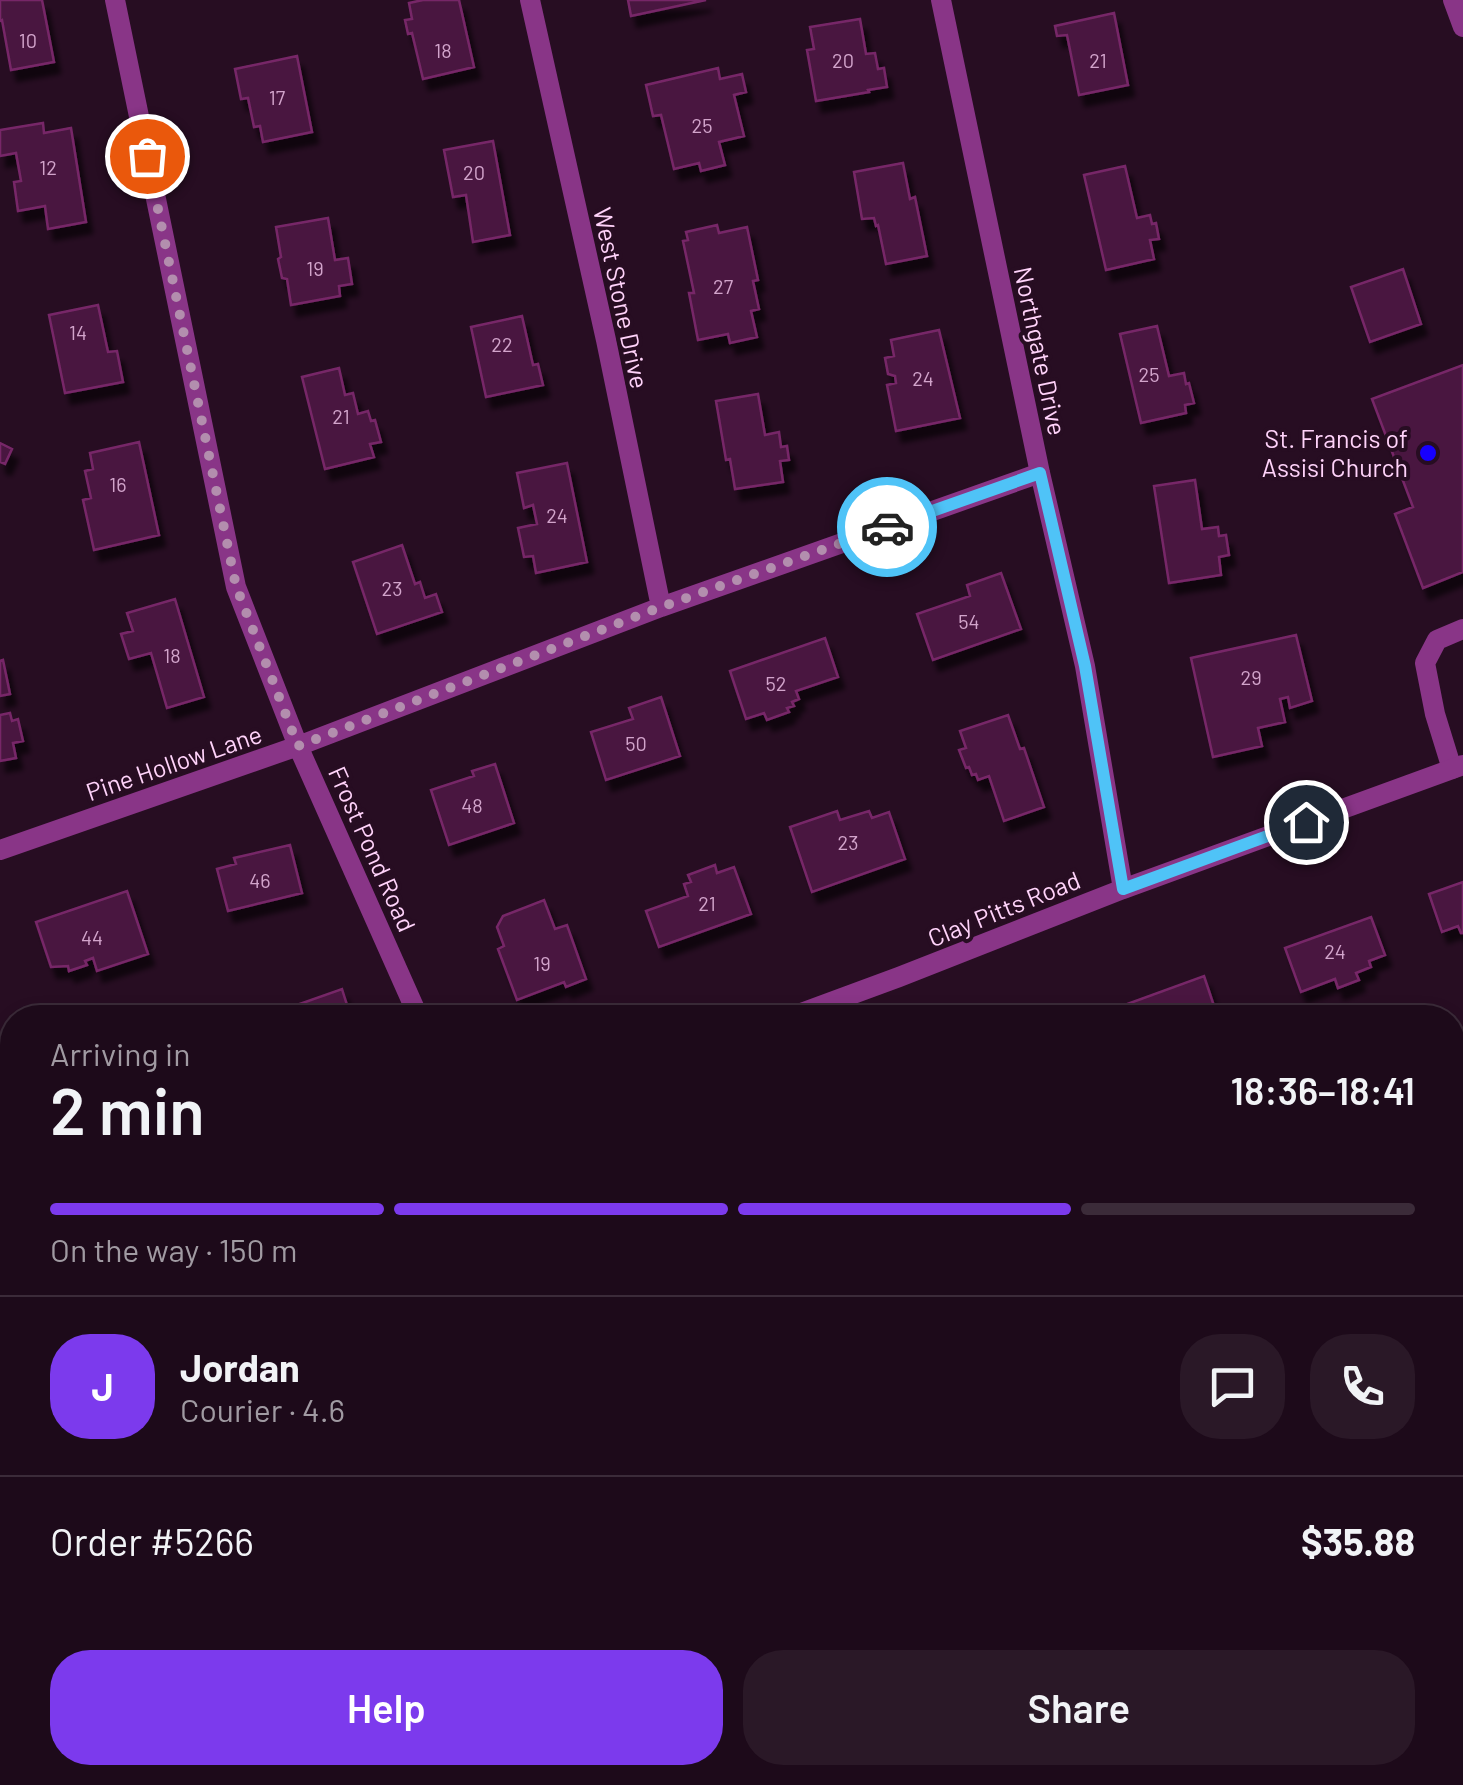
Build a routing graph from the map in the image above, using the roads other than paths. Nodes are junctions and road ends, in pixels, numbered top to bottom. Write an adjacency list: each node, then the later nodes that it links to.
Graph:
1 (115, 0): 9 (street, Frost Pond Road)
2 (530, 0): 7 (street, West Stone Drive)
3 (942, 0): 6 (street, Northgate Drive)
4 (1453, 0): 5 (street)
5 (1463, 27)
6 (1040, 473): 7 (street, Pine Hollow Lane); 12 (street, Northgate Drive)
7 (661, 607): 9 (street, Pine Hollow Lane)
8 (1463, 629): 10 (street)
9 (298, 746): 11 (street, Pine Hollow Lane); 13 (street, Frost Pond Road)
10 (1458, 767): 12 (street, Clay Pitts Road)
11 (0, 850)
12 (1123, 889): 14 (street, Clay Pitts Road)
13 (414, 1005)
14 (824, 1005)

